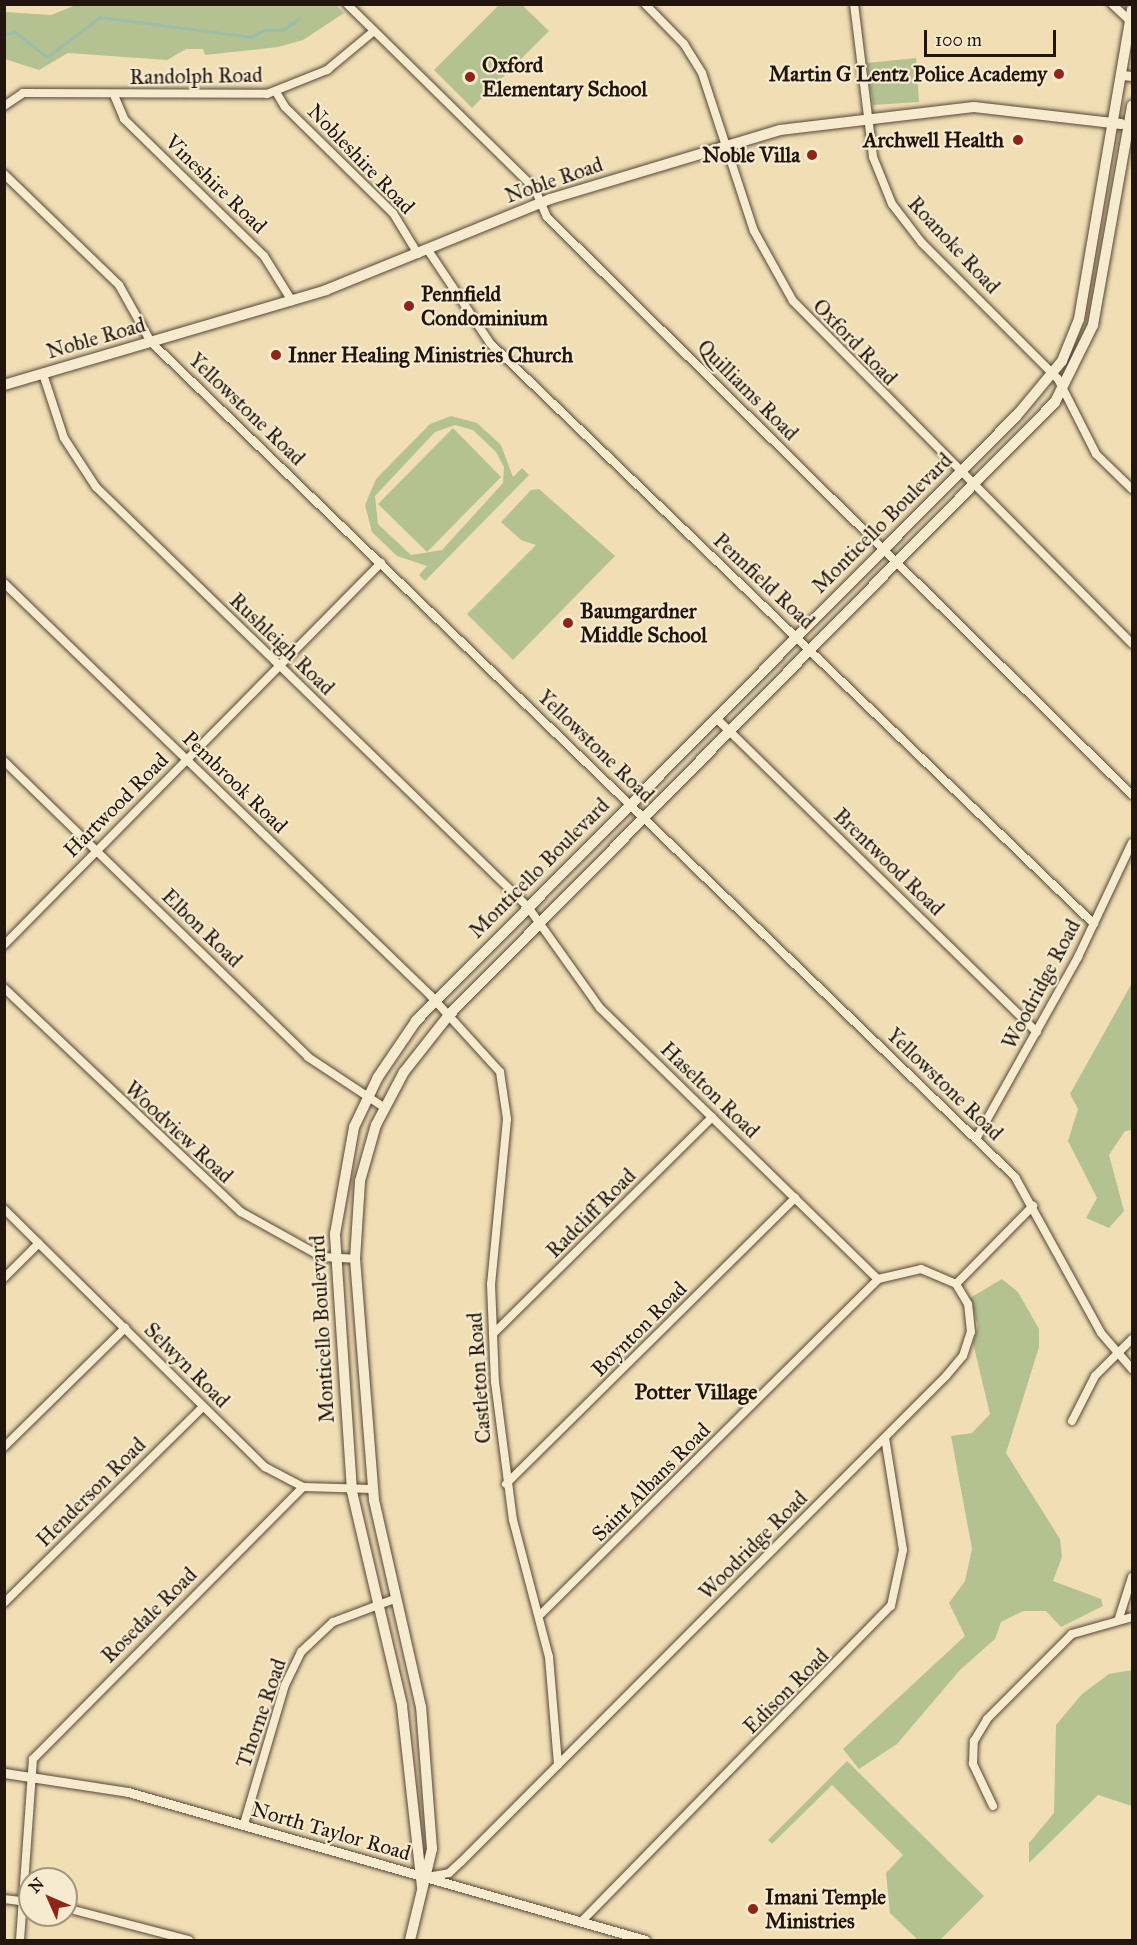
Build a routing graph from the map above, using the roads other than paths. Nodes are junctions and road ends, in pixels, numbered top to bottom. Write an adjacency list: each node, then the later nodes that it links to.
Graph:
1 (347, 4): 7 (street, Quilliams Road)
2 (645, 4): 16 (street, Oxford Road)
3 (854, 4): 13 (street, Roanoke Road)
4 (1112, 4): 6 (street)
5 (1132, 9): 6 (main road, Monticello Boulevard)
6 (1132, 22): 8 (main road, Monticello Boulevard)
7 (374, 32): 9 (street, Randolph Road); 20 (street, Quilliams Road)
8 (1127, 76): 14 (main road, Monticello Boulevard)
9 (276, 92): 10 (street, Randolph Road); 21 (street, Nobleshire Road)
10 (114, 95): 12 (street, Randolph Road); 22 (street, Vineshire Road)
11 (1132, 105): 15 (main road, Monticello Boulevard)
12 (4, 106)
13 (868, 118): 14 (main road, Noble Road); 16 (main road, Noble Road); 25 (street, Roanoke Road)
14 (1114, 122): 15 (main road, Noble Road); 18 (main road, Monticello Boulevard)
15 (1130, 128): 19 (main road, Monticello Boulevard)
16 (726, 146): 20 (main road, Noble Road); 27 (street, Oxford Road)
17 (4, 174): 23 (street, Yellowstone Road)
18 (1104, 181): 19 (street); 25 (main road, Monticello Boulevard)
19 (1119, 184): 25 (main road, Monticello Boulevard)
20 (540, 203): 21 (main road, Noble Road); 30 (street, Quilliams Road)
21 (423, 252): 22 (main road, Noble Road); 34 (street, Pennfield Road)
22 (292, 301): 23 (main road, Noble Road)
23 (151, 342): 24 (main road, Noble Road); 31 (street, Yellowstone Road)
24 (43, 374): 26 (main road, Noble Road); 37 (street, Rushleigh Road)
25 (1058, 380): 27 (main road, Monticello Boulevard); 28 (main road, Monticello Boulevard); 29 (street, Roanoke Road)
26 (4, 385)
27 (960, 472): 28 (street, Oxford Road); 30 (main road, Monticello Boulevard)
28 (974, 486): 32 (main road, Monticello Boulevard); 35 (street, Oxford Road)
29 (1132, 486)
30 (884, 549): 32 (street, Quilliams Road); 34 (main road, Monticello Boulevard)
31 (381, 563): 37 (street, Hartwood Road); 43 (street, Yellowstone Road)
32 (898, 563): 36 (main road, Monticello Boulevard); 42 (street, Quilliams Road)
33 (4, 583): 40 (street, Pembrook Road)
34 (795, 639): 36 (street, Pennfield Road); 38 (main road, Monticello Boulevard)
35 (1132, 643)
36 (812, 649): 39 (main road, Monticello Boulevard); 48 (street, Pennfield Road)
37 (280, 666): 40 (street, Hartwood Road); 47 (street, Rushleigh Road)
38 (716, 718): 39 (street, Brentwood Road); 43 (main road, Monticello Boulevard)
39 (730, 732): 44 (main road, Monticello Boulevard); 52 (street, Brentwood Road)
40 (186, 760): 46 (street, Hartwood Road); 51 (street, Pembrook Road)
41 (4, 761): 46 (street, Elbon Road)
42 (1132, 795)
43 (630, 804): 44 (street, Yellowstone Road); 47 (main road, Monticello Boulevard)
44 (644, 818): 47 (main road, Monticello Boulevard); 56 (street, Yellowstone Road)
45 (1132, 843): 48 (street, Woodridge Road)
46 (97, 850): 49 (street, Hartwood Road); 53 (street, Elbon Road)
47 (534, 914): 51 (main road, Monticello Boulevard); 51 (main road, Monticello Boulevard); 55 (street, Haselton Road)
48 (1094, 924): 52 (street, Woodridge Road)
49 (4, 945)
50 (4, 988): 62 (street, Woodview Road)
51 (442, 1007): 53 (main road, Monticello Boulevard); 54 (main road, Monticello Boulevard); 67 (street, Castleton Road)
52 (1037, 1032): 56 (street, Woodridge Road)
53 (367, 1100): 54 (street, Elbon Road); 62 (main road, Monticello Boulevard)
54 (385, 1108): 61 (main road, Monticello Boulevard)
55 (712, 1117): 57 (street, Haselton Road); 67 (street, Radcliff Road)
56 (976, 1139): 58 (street, Yellowstone Road)
57 (795, 1198): 64 (street, Haselton Road); 75 (street, Boynton Road)
58 (1033, 1206): 65 (street); 69 (street, Yellowstone Road)
59 (4, 1209): 60 (street, Selwyn Road)
60 (39, 1243): 63 (street); 66 (street, Selwyn Road)
61 (355, 1259): 62 (street, Woodview Road); 77 (main road, Monticello Boulevard)
62 (335, 1260): 78 (main road, Monticello Boulevard)
63 (4, 1278)
64 (878, 1279): 65 (street, Saint Albans Road); 83 (street, Saint Albans Road)
65 (956, 1284): 73 (street, Woodridge Road)
66 (125, 1328): 71 (street, Selwyn Road); 74 (street)
67 (494, 1333): 75 (street, Castleton Road)
68 (1132, 1339): 69 (street)
69 (1118, 1354): 70 (street, Yellowstone Road); 72 (street)
70 (1132, 1369)
71 (203, 1407): 76 (street, Selwyn Road); 81 (street, Henderson Road)
72 (1072, 1420)
73 (885, 1438): 86 (street, Woodridge Road); 94 (street, Edison Road)
74 (4, 1447)
75 (506, 1484): 83 (street, Castleton Road)
76 (303, 1487): 78 (street, Selwyn Road); 88 (street, Rosedale Road)
77 (372, 1489): 78 (street, Selwyn Road); 80 (main road, Monticello Boulevard)
78 (352, 1491): 82 (main road, Monticello Boulevard)
79 (1132, 1577): 84 (street)
80 (397, 1598): 82 (street, Thorne Road); 92 (main road, Monticello Boulevard)
81 (4, 1603)
82 (378, 1604): 90 (street, Thorne Road); 92 (main road, Monticello Boulevard)
83 (541, 1614): 86 (street, Castleton Road)
84 (1119, 1617): 85 (street); 89 (street)
85 (1132, 1617)
86 (558, 1765): 92 (street, Woodridge Road)
87 (4, 1773): 88 (street, North Taylor Road)
88 (32, 1775): 90 (street, North Taylor Road); 91 (street, Rosedale Road)
89 (993, 1806)
90 (244, 1824): 92 (street, North Taylor Road)
91 (28, 1867)
92 (423, 1880): 94 (street, North Taylor Road); 96 (main road, Monticello Boulevard)
93 (78, 1911): 95 (street)
94 (582, 1922): 97 (street, North Taylor Road)
95 (189, 1941)
96 (410, 1941)
97 (645, 1941)

